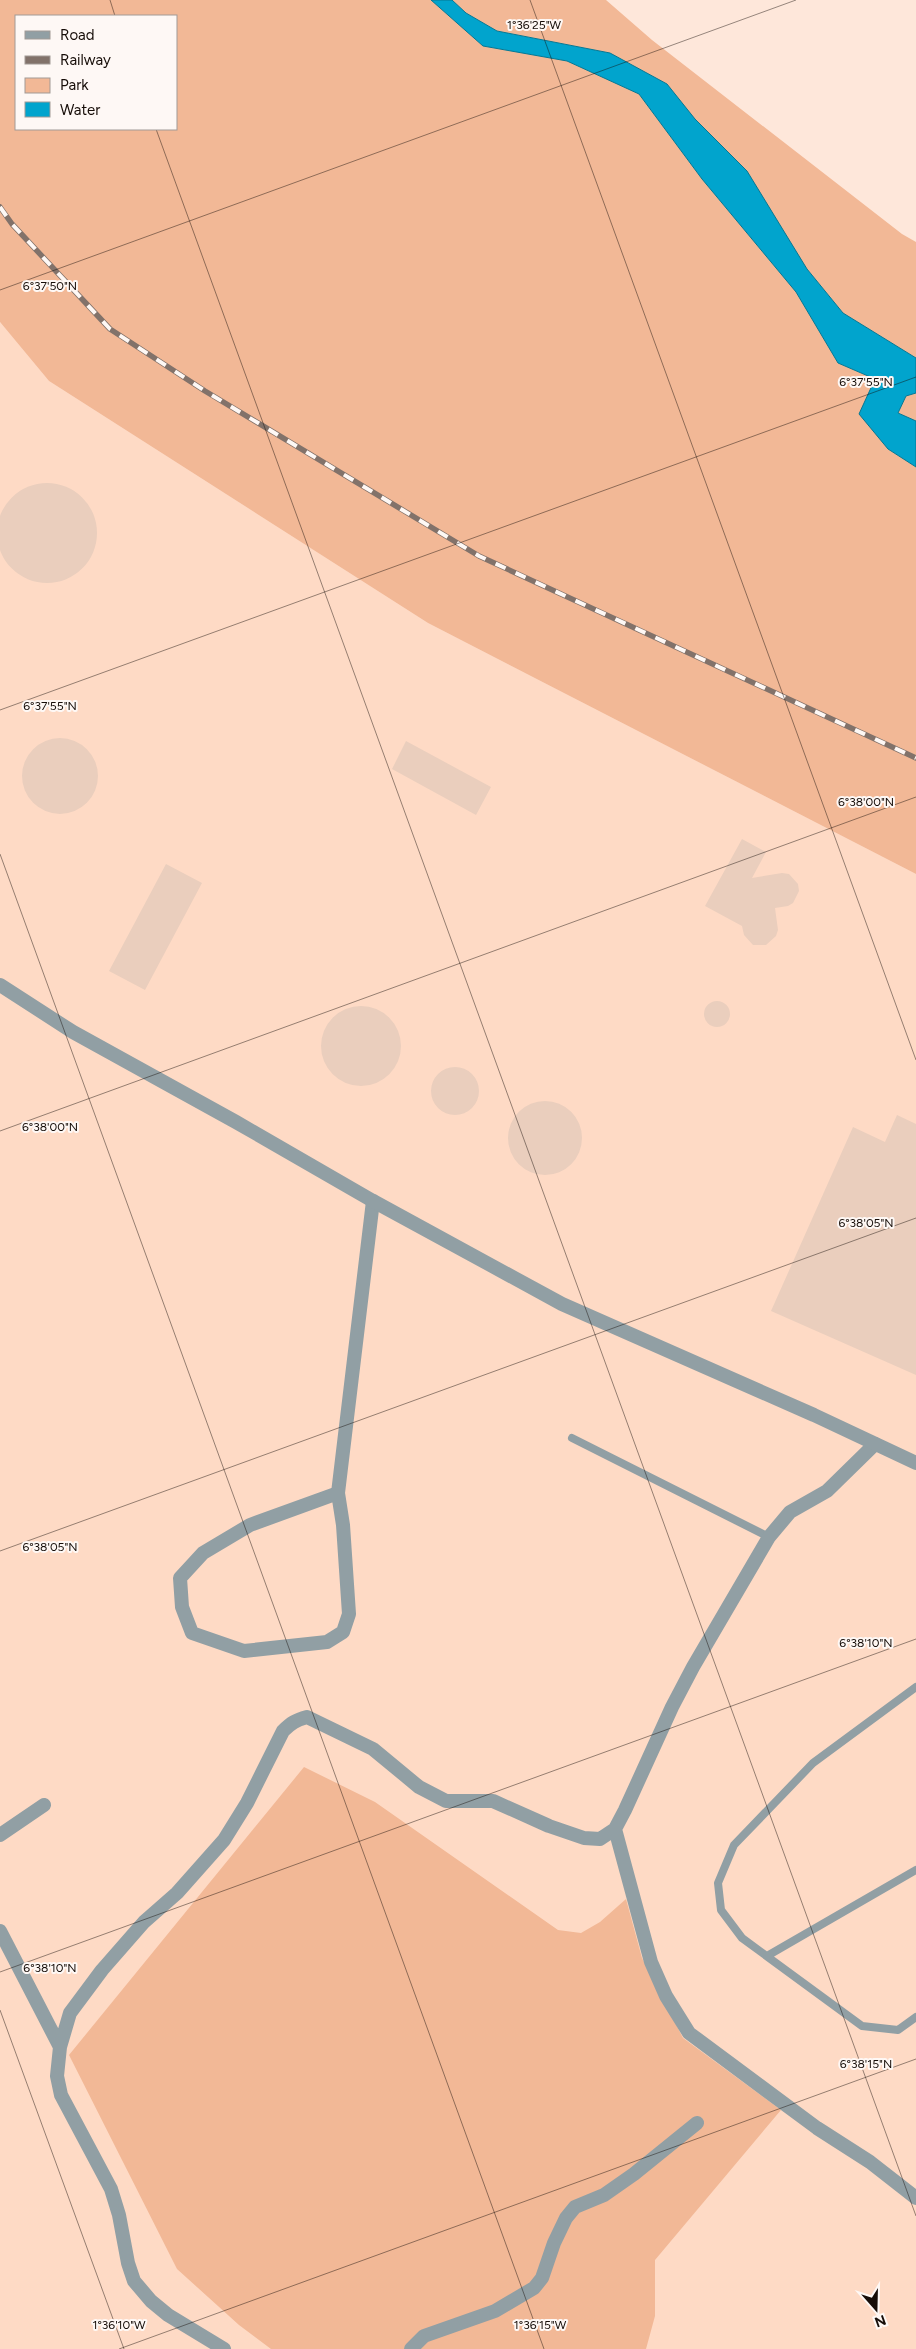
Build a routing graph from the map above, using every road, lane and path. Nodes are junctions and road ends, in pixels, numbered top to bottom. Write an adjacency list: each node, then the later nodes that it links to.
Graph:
1 (0, 985): 2 (street)
2 (374, 1201): 4 (street); 6 (street)
3 (572, 1438): 7 (lane)
4 (875, 1444): 5 (street); 7 (street)
5 (916, 1463)
6 (338, 1493): 6 (street)
7 (768, 1537): 10 (street)
8 (916, 1687): 14 (lane)
9 (44, 1805): 11 (street)
10 (614, 1829): 16 (street); 18 (street)
11 (0, 1835)
12 (916, 1870): 14 (lane)
13 (0, 1931): 16 (street)
14 (767, 1956): 15 (lane)
15 (916, 2016)
16 (60, 2047): 19 (street)
17 (697, 2123): 20 (street)
18 (916, 2198)
19 (224, 2349)
20 (411, 2349)

